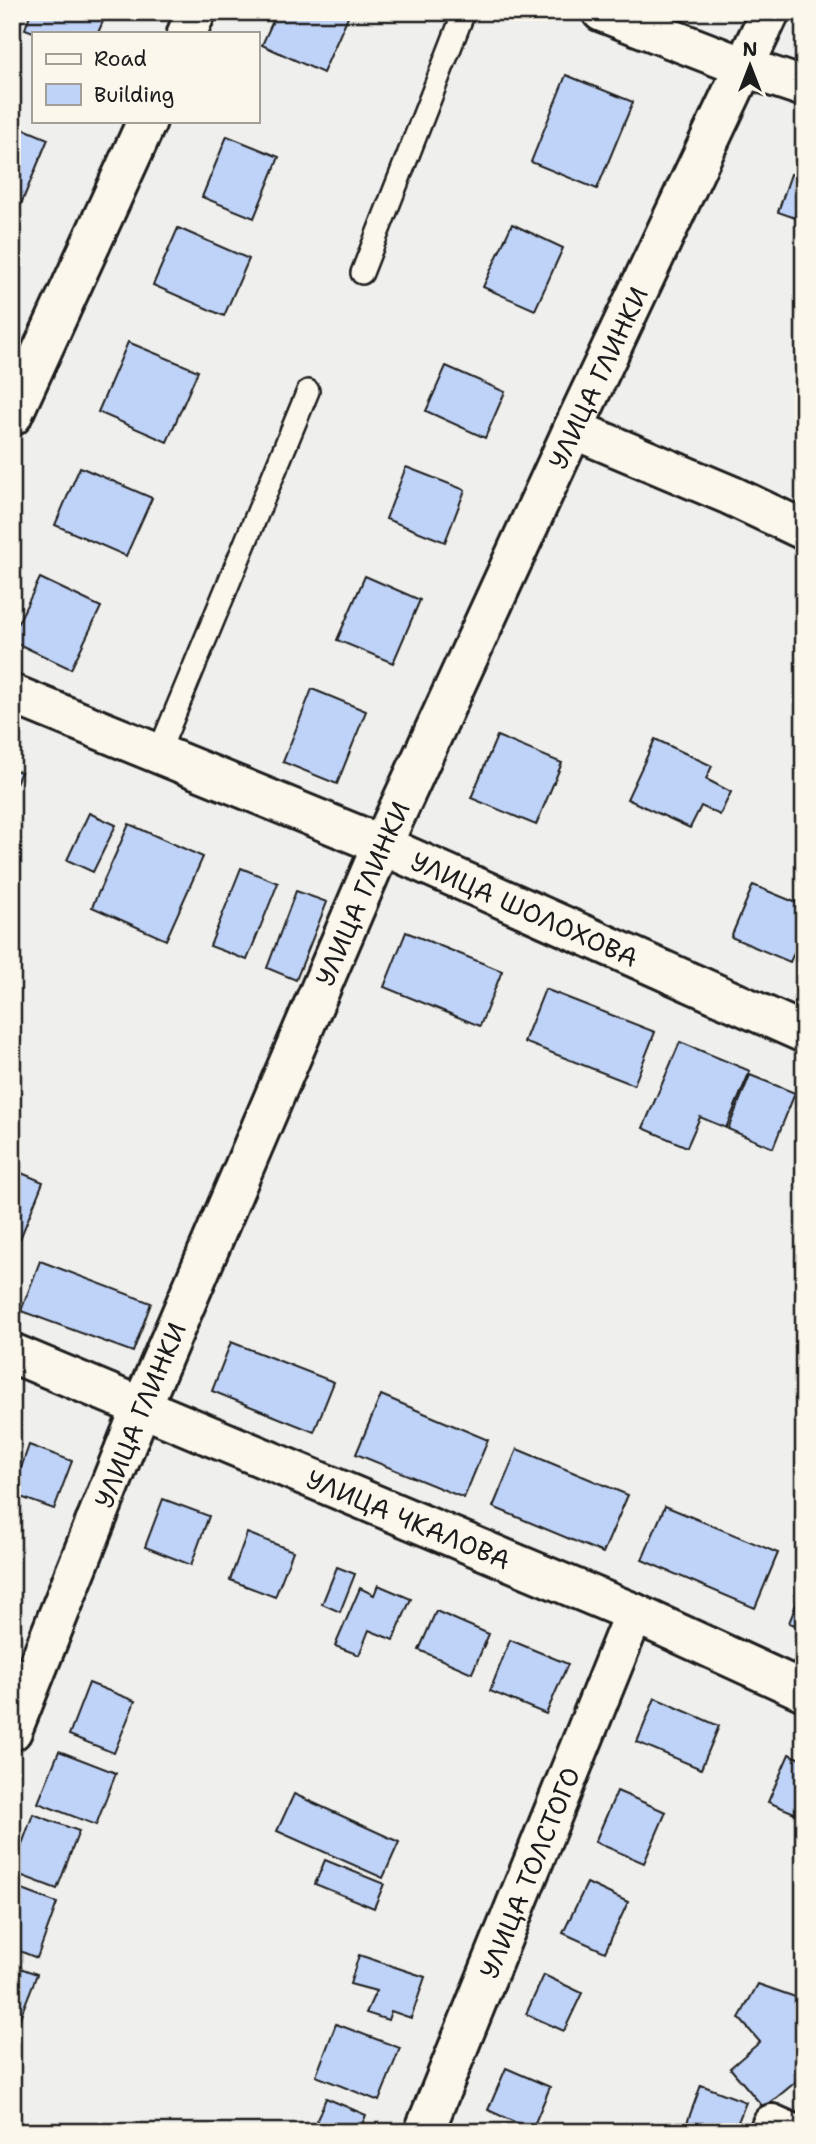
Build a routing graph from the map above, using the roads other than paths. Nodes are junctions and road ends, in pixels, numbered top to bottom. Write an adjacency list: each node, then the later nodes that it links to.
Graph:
1 (196, 12): 5 (street)
2 (464, 12): 9 (lane)
3 (602, 12): 6 (street)
4 (770, 12): 6 (street, УЛИЦА ГЛИНКИ)
5 (187, 32)
6 (744, 67): 7 (street); 12 (street, УЛИЦА ГЛИНКИ)
7 (804, 87)
8 (147, 122): 11 (street)
9 (362, 273)
10 (308, 391): 15 (lane)
11 (12, 416)
12 (573, 429): 13 (street); 16 (street, УЛИЦА ГЛИНКИ)
13 (804, 530)
14 (12, 694): 15 (street, УЛИЦА ШОЛОХОВА)
15 (158, 754): 16 (street, УЛИЦА ШОЛОХОВА)
16 (382, 845): 17 (street, УЛИЦА ШОЛОХОВА); 19 (street, УЛИЦА ГЛИНКИ)
17 (804, 1033)
18 (12, 1353): 19 (street, УЛИЦА ЧКАЛОВА)
19 (141, 1408): 20 (street, УЛИЦА ЧКАЛОВА); 22 (street, УЛИЦА ГЛИНКИ)
20 (634, 1614): 21 (street, УЛИЦА ЧКАЛОВА); 23 (street, УЛИЦА ТОЛСТОГО)
21 (804, 1691)
22 (12, 1731)
23 (425, 2132)
24 (769, 2132): 25 (street)
25 (790, 2132)

